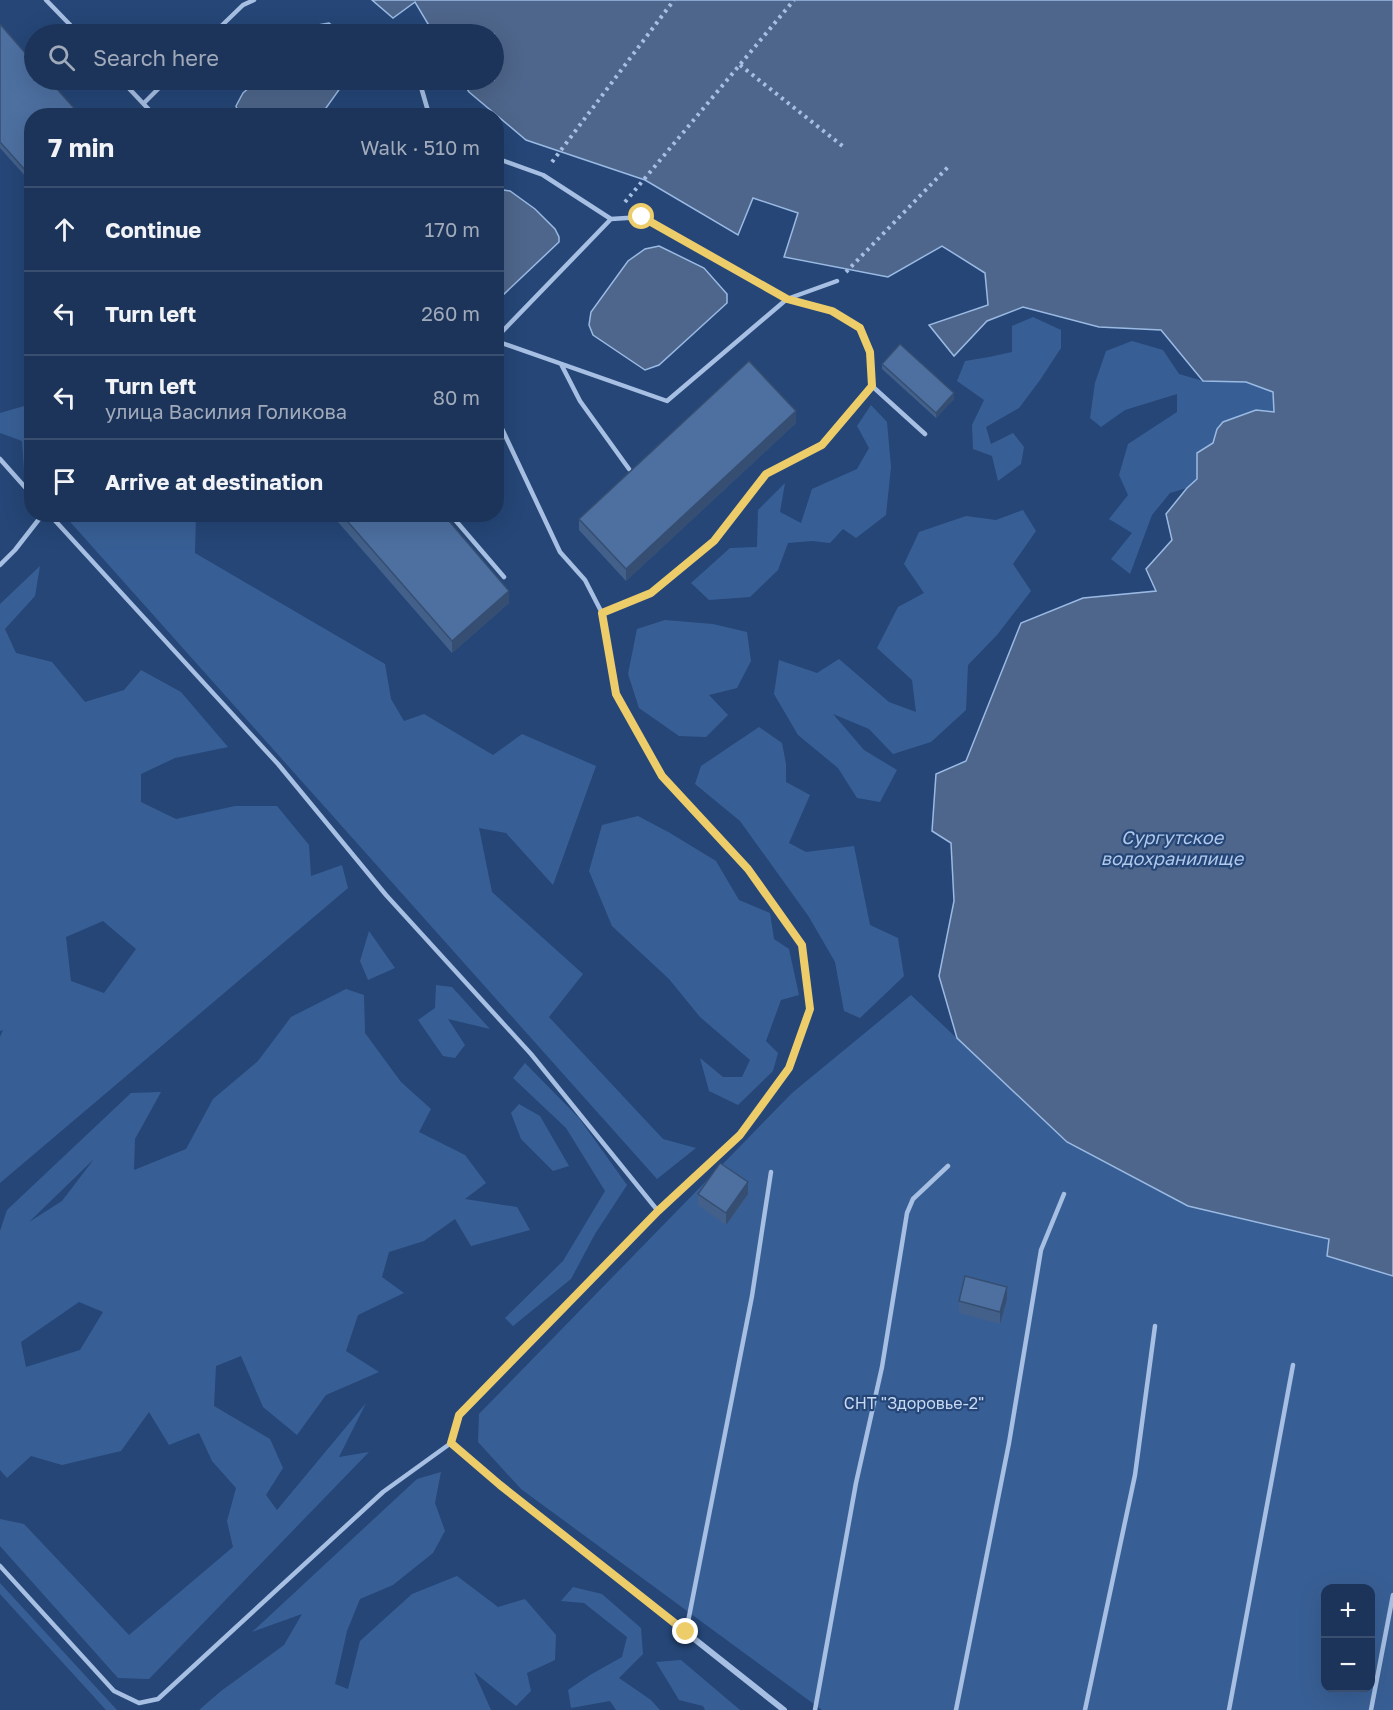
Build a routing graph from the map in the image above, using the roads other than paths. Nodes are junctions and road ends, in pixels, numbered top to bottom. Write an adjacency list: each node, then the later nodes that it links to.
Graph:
1 (46, 0): 3 (lane)
2 (254, 0): 4 (lane)
3 (69, 24)
4 (223, 24)
5 (132, 90): 8 (lane)
6 (158, 90): 8 (lane)
7 (422, 90): 10 (lane)
8 (144, 103): 9 (lane)
9 (148, 108)
10 (428, 108)
11 (504, 161): 12 (lane)
12 (611, 219): 14 (lane); 15 (lane)
13 (837, 281): 14 (lane)
14 (787, 299): 17 (lane); 18 (lane)
15 (504, 332)
16 (504, 343): 17 (lane)
17 (561, 364): 22 (lane)
18 (872, 386): 20 (lane); 29 (lane)
19 (504, 433): 29 (lane)
20 (925, 434)
21 (0, 459): 23 (lane)
22 (629, 469)
23 (24, 486)
24 (37, 522): 27 (lane)
25 (56, 522): 33 (lane)
26 (457, 522): 28 (lane)
27 (0, 565)
28 (504, 577)
29 (602, 613): 33 (lane)
30 (948, 1166): 41 (lane)
31 (771, 1172): 39 (lane)
32 (1064, 1194): 42 (lane)
33 (658, 1211): 36 (lane)
34 (1155, 1326): 43 (lane)
35 (1293, 1365): 44 (lane)
36 (451, 1443): 37 (lane); 39 (street)
37 (0, 1566)
38 (1393, 1595): 45 (lane)
39 (686, 1632): 40 (street)
40 (784, 1710)
41 (815, 1710)
42 (956, 1710)
43 (1085, 1710)
44 (1229, 1710)
45 (1371, 1710)

